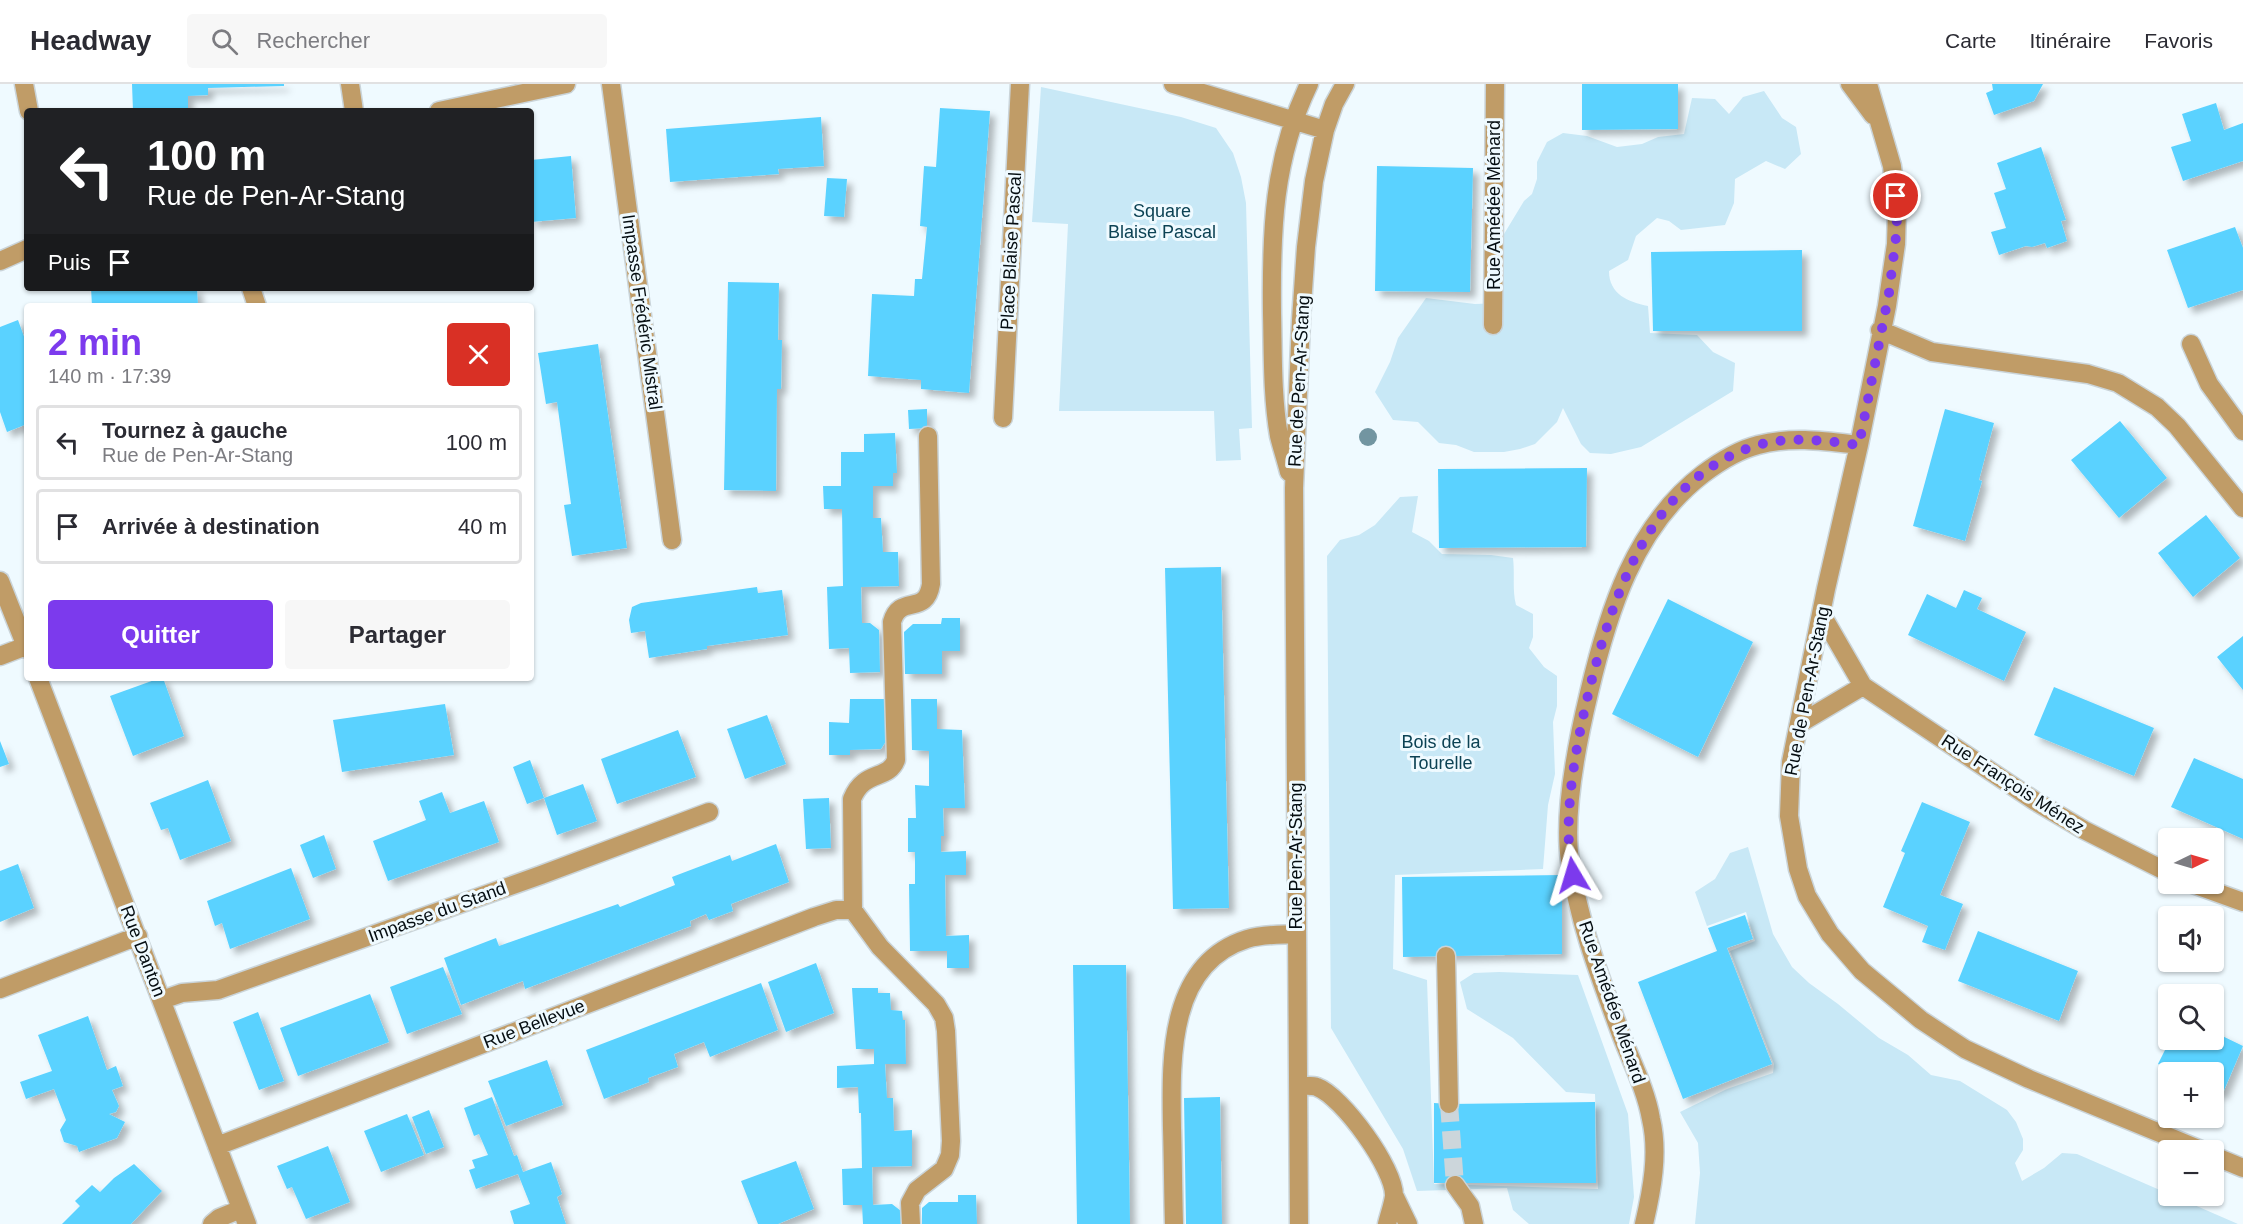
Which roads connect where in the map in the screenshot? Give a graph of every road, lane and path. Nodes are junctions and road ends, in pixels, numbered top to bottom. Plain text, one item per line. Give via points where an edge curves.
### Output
1 (24, 84) edge
2 (350, 84) edge
3 (566, 84) edge
4 (611, 84) edge
5 (1020, 84) edge
6 (1173, 84) edge
7 (1309, 84) edge
8 (1345, 84) edge
9 (1495, 84) edge
10 (1850, 84) edge
11 (1868, 84) edge
12 (28, 108) edge
13 (354, 108) edge
14 (453, 108) edge
15 (1293, 121) junction
16 (1877, 121) junction
17 (1325, 130) junction
18 (24, 250) edge
19 (0, 261) edge
20 (1493, 325) dead end
21 (1880, 330) junction
22 (2191, 344) dead end
23 (1003, 418) dead end
24 (2243, 431) edge
25 (928, 436) dead end
26 (1859, 445) junction
27 (1294, 488) junction
28 (2243, 508) edge
29 (672, 540) dead end
30 (0, 580) edge
31 (1822, 615) junction
32 (24, 640) edge
33 (24, 648) edge
34 (0, 656) edge
35 (39, 681) edge
36 (1863, 686) junction
37 (1799, 724) junction
38 (710, 812) dead end
39 (2158, 867) edge
40 (2221, 894) edge
41 (2243, 902) edge
42 (853, 910) junction
43 (1297, 934) junction
44 (138, 936) junction
45 (1446, 956) dead end
46 (0, 989) edge
47 (162, 1000) junction
48 (1298, 1086) junction
49 (1449, 1104) tunnel mouth
50 (2176, 1140) edge
51 (217, 1146) junction
52 (2224, 1160) edge
53 (2243, 1168) edge
54 (1455, 1185) tunnel mouth
55 (1394, 1195) junction
56 (244, 1217) edge
57 (212, 1224) edge
58 (910, 1224) edge
59 (1174, 1224) edge
60 (1299, 1224) edge
61 (1387, 1224) edge
62 (1408, 1224) edge
63 (1474, 1224) edge
64 (1644, 1224) edge

1 - 12 street
2 - 13 street
3 - 14 street
4 - 29 street, Impasse Frédéric Mistral
5 - 23 street, Place Blaise Pascal
6 - 15 street
7 - 15 street, Rue de Pen-Ar-Stang
8 - 17 street, Rue de Pen-Ar-Stang
9 - 20 street, Rue Amédée Ménard
10 - 16 street, Rue de Pen-Ar-Stang
11 - 16 street, Rue de Pen-Ar-Stang
15 - 17 street
15 - 27 street, Rue de Pen-Ar-Stang via 1275,202 1272,281 1274,387 1280,437
16 - 21 street, Rue de Pen-Ar-Stang via 1892,166 1897,209 1887,306
17 - 27 street, Rue de Pen-Ar-Stang via 1306,247
18 - 19 street
21 - 26 street, Rue de Pen-Ar-Stang
21 - 28 street via 1932,352 2088,374 2118,383 2177,426
22 - 24 street via 2210,384
25 - 42 street via 930,595 923,602 895,612 892,622 896,760 888,771 857,786 852,799
26 - 31 street, Rue de Pen-Ar-Stang
26 - 64 street, Rue Amédée Ménard via 1796,439 1756,445 1712,467 1661,515 1636,554 1601,646 1577,752 1569,860 1587,936 1652,1119 1655,1156
27 - 43 street, Rue Pen-Ar-Stang
30 - 32 street
31 - 36 street, Rue François Ménez
31 - 37 street, Rue de Pen-Ar-Stang
33 - 34 street
35 - 44 street, Rue Danton
36 - 37 street
36 - 39 street, Rue François Ménez via 2035,801
37 - 50 street, Rue de Pen-Ar-Stang via 1788,783 1798,869 1816,914 1849,957 1904,1007 1965,1048
38 - 47 street, Impasse du Stand via 218,990 182,993
40 - 41 street
42 - 51 street, Rue Bellevue via 836,910 814,917
42 - 58 street via 879,947 936,1004 944,1018 950,1155 944,1169 917,1190 910,1203
43 - 48 street, Rue Pen-Ar-Stang
43 - 59 street via 1263,935 1228,948 1199,974 1181,1008 1172,1073
44 - 46 street
44 - 47 street, Rue Danton
45 - 49 street
47 - 51 street, Rue Danton
48 - 55 street via 1316,1086 1350,1115 1371,1143
48 - 60 street, Rue Pen-Ar-Stang
51 - 56 street, Rue Danton
52 - 53 street
54 - 63 street via 1470,1206
55 - 61 street
55 - 62 street
56 - 57 street via 219,1218

